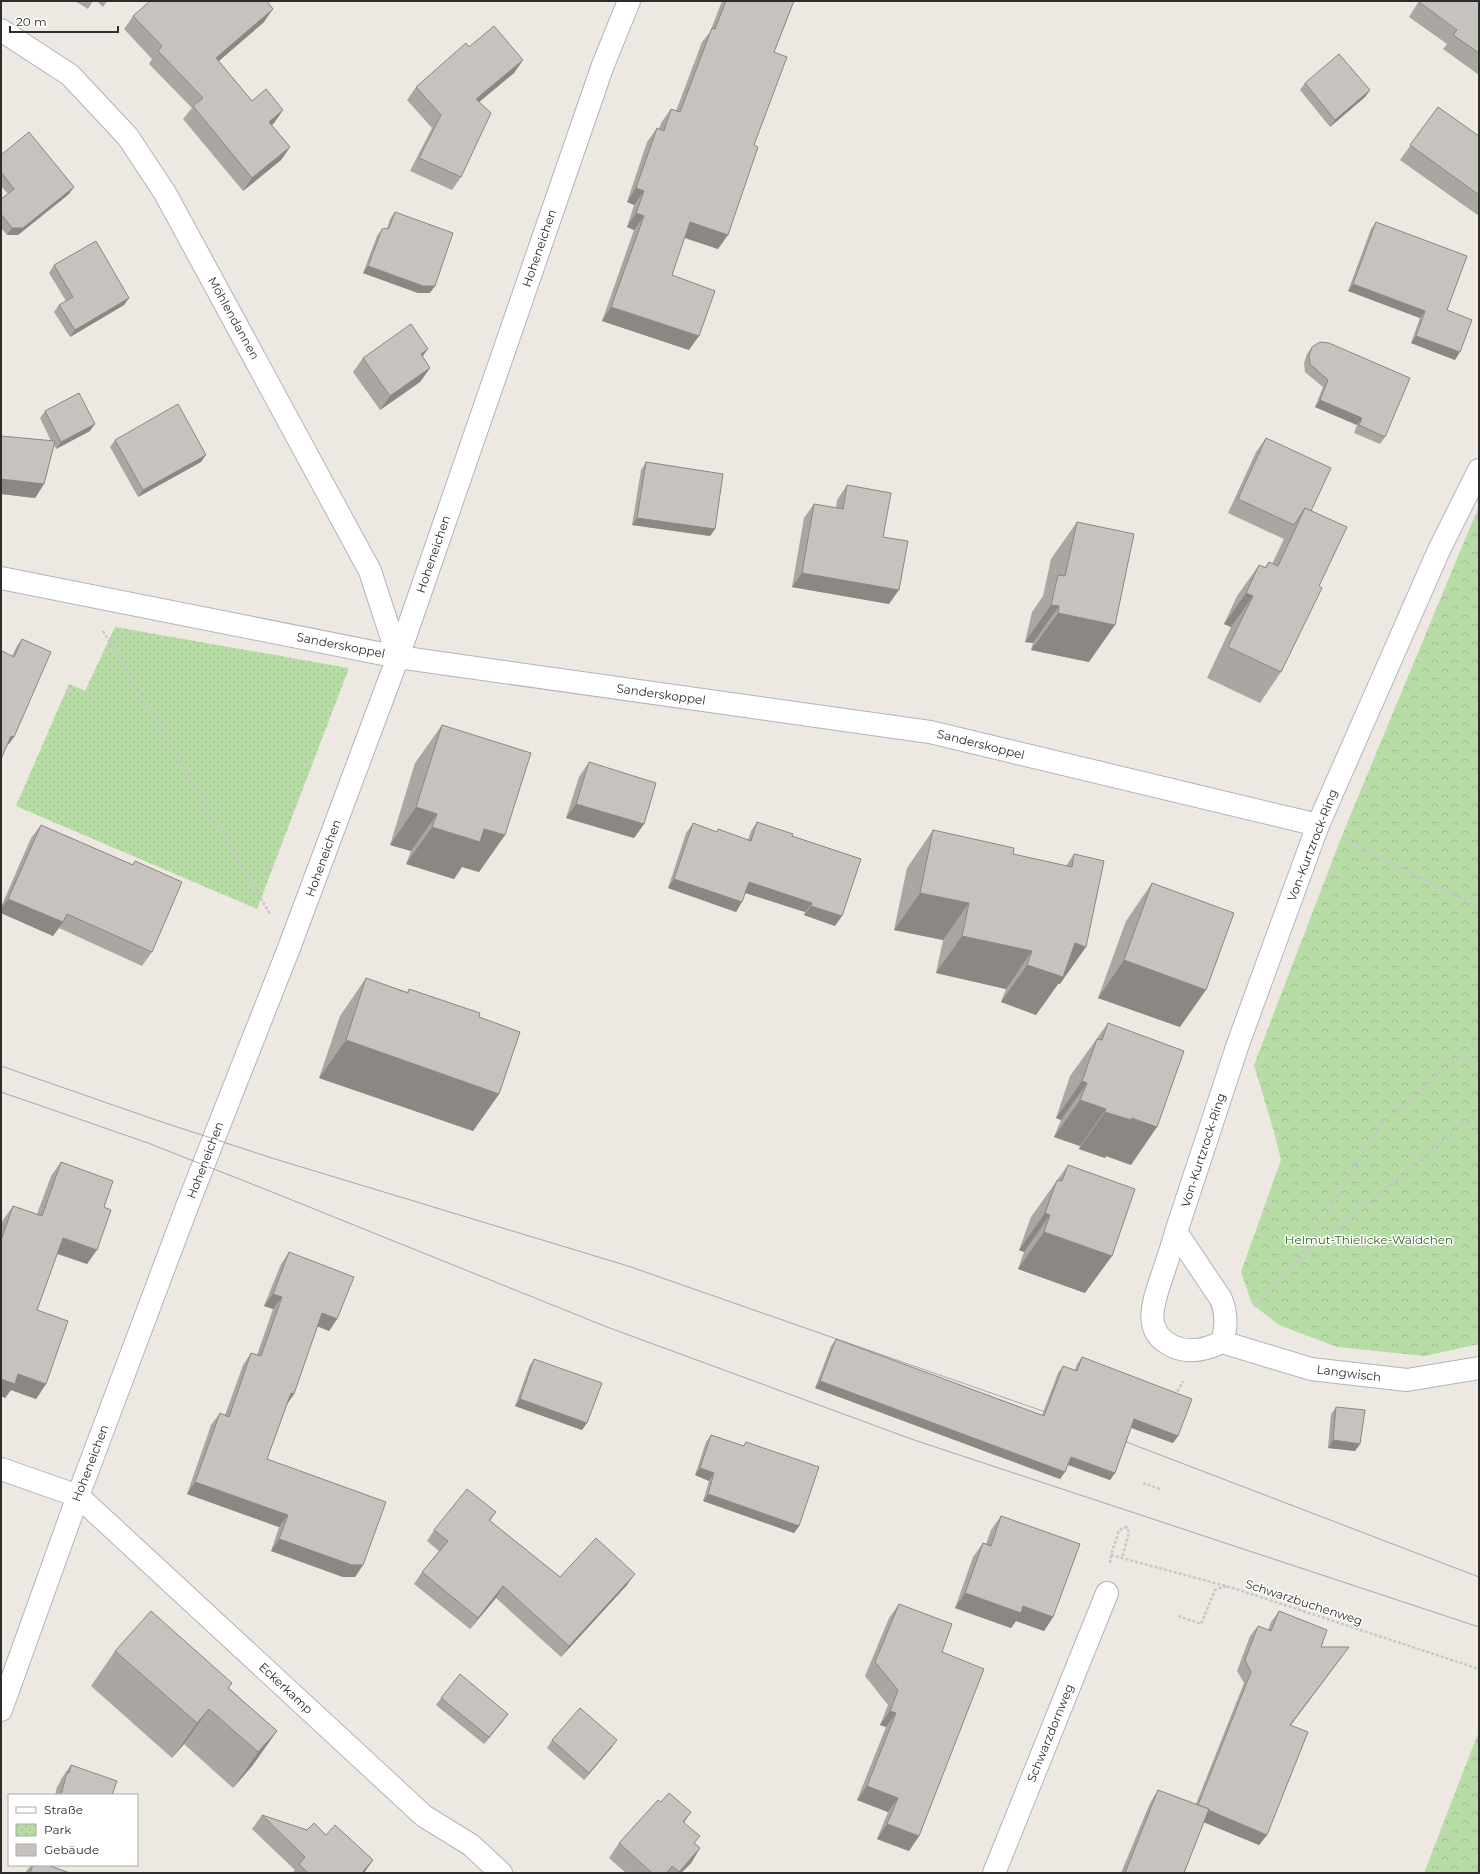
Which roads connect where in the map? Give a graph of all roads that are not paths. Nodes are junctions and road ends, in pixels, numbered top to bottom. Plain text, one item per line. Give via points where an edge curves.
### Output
1 (629, 1) edge
2 (1, 30) edge
3 (1479, 470) edge
4 (1, 578) edge
5 (398, 657) junction
6 (1318, 825) junction
7 (1176, 1232) junction
8 (1222, 1342) junction
9 (1479, 1368) edge
10 (1, 1468) edge
11 (78, 1496) junction
12 (1106, 1593) dead end
13 (1, 1710) edge
14 (501, 1873) edge
15 (994, 1873) edge

1 - 5 street, Hoheneichen via 603,65
2 - 5 street, Möhlendannen via 70,75 128,136 165,193 370,571
3 - 6 street, Von-Kurtzrock-Ring via 1439,550
4 - 5 street, Sanderskoppel
5 - 6 street, Sanderskoppel via 930,732
5 - 11 street, Hoheneichen
6 - 7 street, Von-Kurtzrock-Ring via 1238,1044
7 - 8 street via 1221,1299 1226,1320
7 - 8 street, Von-Kurtzrock-Ring via 1152,1306 1152,1320 1158,1335 1166,1343 1186,1351 1210,1348
8 - 9 street, Langwisch via 1311,1369 1406,1380
10 - 11 street
11 - 13 street, Hoheneichen
11 - 14 street, Eckerkamp via 424,1816 471,1845
12 - 15 street, Schwarzdornweg

